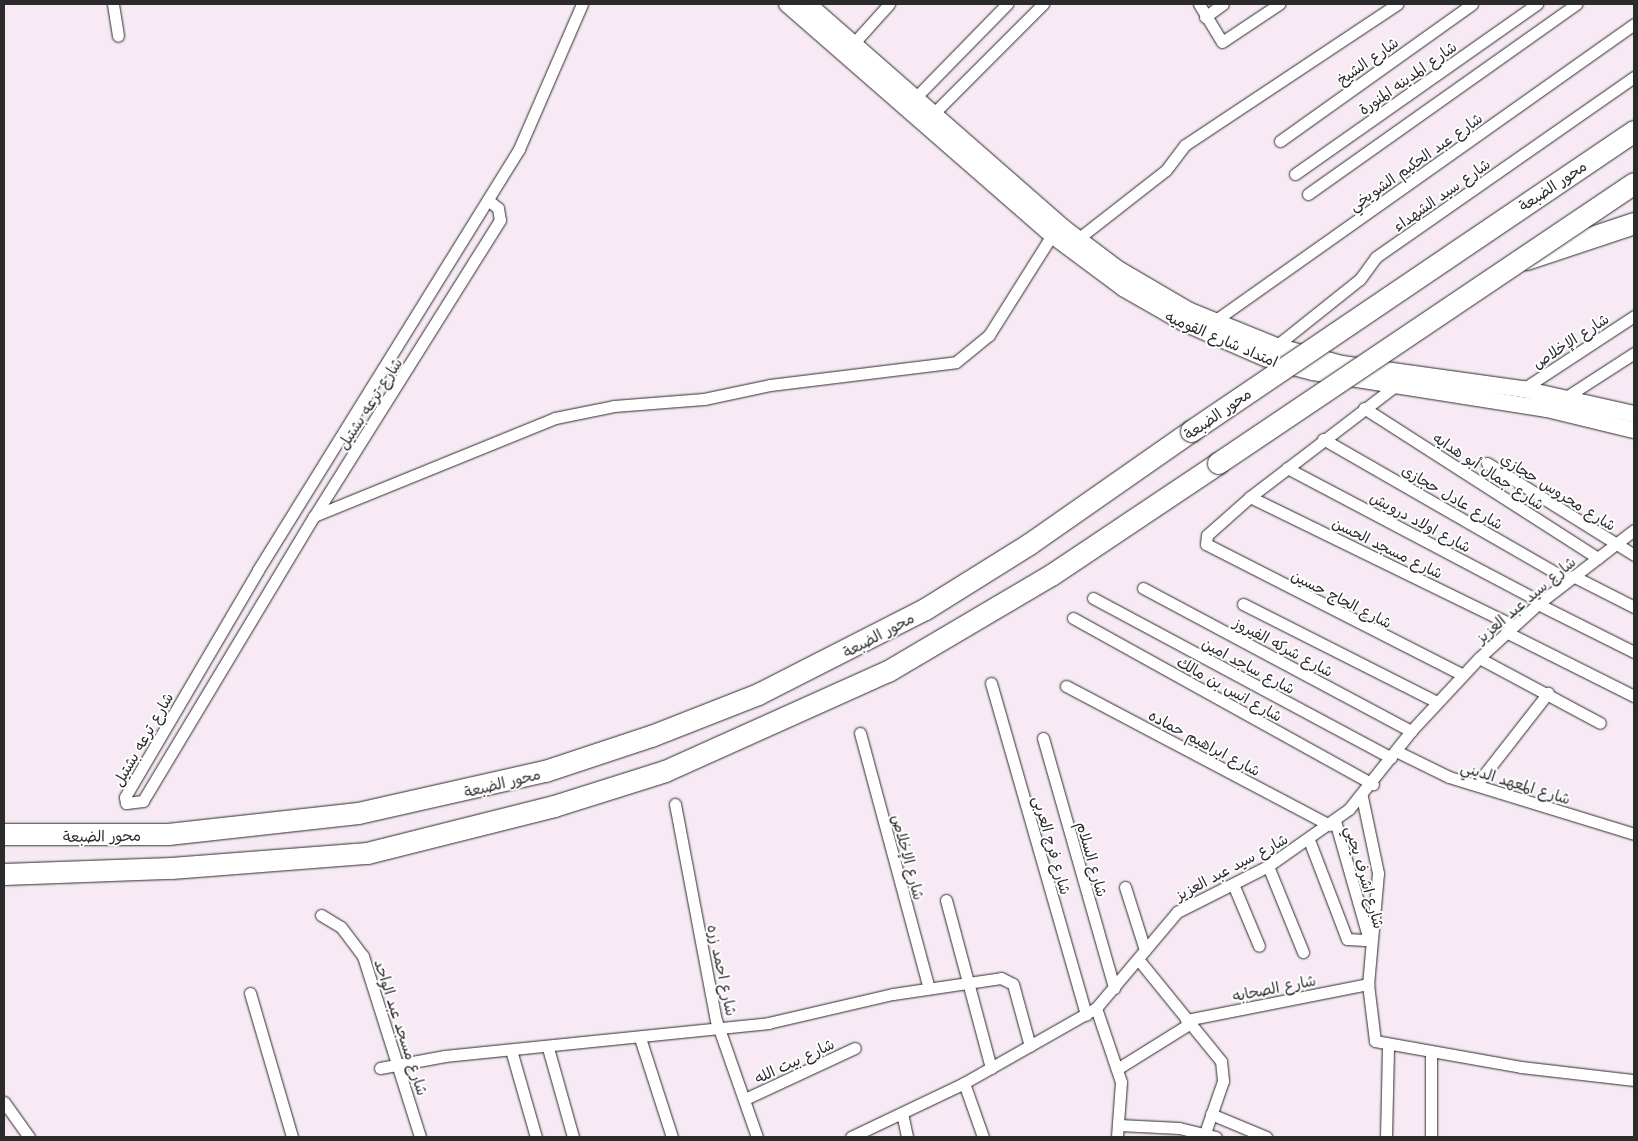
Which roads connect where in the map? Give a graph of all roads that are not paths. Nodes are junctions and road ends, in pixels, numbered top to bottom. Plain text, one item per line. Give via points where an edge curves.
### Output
1 (113, 4) edge
2 (582, 4) edge
3 (786, 4) edge
4 (808, 4) edge
5 (889, 4) edge
6 (1007, 4) edge
7 (1043, 4) edge
8 (1199, 4) edge
9 (1224, 4) edge
10 (1279, 4) edge
11 (1397, 4) edge
12 (1472, 4) edge
13 (1537, 4) edge
14 (1576, 4) edge
15 (1205, 16) junction
16 (1634, 24) edge
17 (118, 36) dead end
18 (853, 44) junction
19 (1634, 78) edge
20 (915, 98) junction
21 (933, 114) junction
22 (1634, 131) edge
23 (1280, 141) dead end
24 (1295, 174) dead end
25 (1634, 183) edge
26 (1308, 194) dead end
27 (488, 200) junction
28 (1634, 223) edge
29 (1052, 235) junction
30 (1079, 238) junction
31 (1519, 262) junction
32 (1634, 316) edge
33 (1213, 322) junction
34 (1276, 346) junction
35 (1634, 353) edge
36 (1409, 375) junction
37 (1394, 386) junction
38 (1523, 389) junction
39 (1563, 399) junction
40 (1364, 408) junction
41 (1634, 414) edge
42 (1634, 430) edge
43 (1323, 439) junction
44 (1487, 463) dead end
45 (1287, 468) junction
46 (1250, 497) junction
47 (314, 516) junction
48 (1634, 530) edge
49 (1615, 545) junction
50 (1634, 555) edge
51 (1598, 558) junction
52 (1571, 578) junction
53 (1143, 588) dead end
54 (1093, 598) dead end
55 (1540, 603) junction
56 (1242, 604) dead end
57 (1634, 607) edge
58 (1072, 618) dead end
59 (1510, 628) junction
60 (1634, 652) edge
61 (1479, 658) junction
62 (1463, 675) junction
63 (992, 683) dead end
64 (1066, 686) dead end
65 (1548, 693) junction
66 (1634, 696) edge
67 (1437, 702) junction
68 (1600, 723) dead end
69 (1411, 731) junction
70 (860, 732) dead end
71 (1043, 738) dead end
72 (1394, 754) junction
73 (1373, 784) junction
74 (1476, 785) junction
75 (1362, 797) junction
76 (675, 804) dead end
77 (1333, 823) junction
78 (1633, 832) edge
79 (4, 834) edge
80 (1309, 840) junction
81 (1268, 866) junction
82 (4, 874) edge
83 (1233, 884) junction
84 (1125, 886) dead end
85 (946, 900) dead end
86 (321, 915) dead end
87 (1369, 940) junction
88 (1259, 946) dead end
89 (1303, 952) dead end
90 (1141, 954) junction
91 (965, 982) junction
92 (1368, 984) junction
93 (929, 988) junction
94 (1114, 988) junction
95 (250, 992) dead end
96 (1096, 1008) junction
97 (1086, 1015) junction
98 (1188, 1022) junction
99 (720, 1028) junction
100 (640, 1038) junction
101 (1030, 1046) junction
102 (1388, 1046) junction
103 (548, 1048) junction
104 (855, 1048) dead end
105 (511, 1050) junction
106 (1431, 1053) junction
107 (399, 1064) junction
108 (380, 1068) dead end
109 (991, 1068) junction
110 (1117, 1069) junction
111 (1634, 1080) edge
112 (964, 1083) junction
113 (745, 1099) junction
114 (4, 1102) edge
115 (902, 1113) junction
116 (1212, 1114) junction
117 (1119, 1124) junction
118 (1210, 1135) edge
119 (29, 1137) edge
120 (292, 1137) edge
121 (420, 1137) edge
122 (536, 1137) edge
123 (573, 1137) edge
124 (672, 1137) edge
125 (757, 1137) edge
126 (851, 1137) edge
127 (907, 1137) edge
128 (984, 1137) edge
129 (1117, 1137) edge
130 (1266, 1137) edge
131 (1386, 1137) edge
132 (1431, 1137) edge

1 - 17 street
2 - 27 street, شارع ترعه بشتيل via 534,117
3 - 29 street, امتداد شارع القوميه
4 - 18 street, امتداد شارع القوميه
5 - 18 street
6 - 20 street
7 - 21 street
8 - 15 street
9 - 15 street
10 - 15 street via 1224,41 1218,40
11 - 30 street via 1186,145 1166,170
12 - 23 street, شارع الشيخ
13 - 24 street, شارع المدينه المنورة
14 - 26 street
16 - 33 street, شارع عبد الحكيم الشويخي
18 - 20 street, امتداد شارع القوميه
19 - 34 street, شارع سيد الشهداء via 1376,257 1360,279
20 - 21 street, امتداد شارع القوميه
21 - 30 street, امتداد شارع القوميه
22 - 79 highway, محور الضبعة, bridge via 1030,544 925,609 758,694 651,736 545,771 358,813 168,834
25 - 31 highway, bridge
27 - 47 street, شارع ترعه بشتيل via 500,212 500,220
27 - 47 street, شارع ترعه بشتيل via 258,570 125,797 126,802 143,801
28 - 31 highway
29 - 37 street, امتداد شارع القوميه via 1143,301 1237,347 1313,372
29 - 47 street via 989,335 956,362 770,385 704,399 614,406 555,418
30 - 33 street, امتداد شارع القوميه via 1142,284
31 - 82 highway, bridge via 1051,575 888,671 665,771 554,806 366,853 171,868
32 - 38 street, شارع الإخلاص
33 - 34 street, امتداد شارع القوميه
34 - 36 street, امتداد شارع القوميه via 1342,364
35 - 39 street
36 - 37 street
36 - 38 street, امتداد شارع القوميه
37 - 40 street
37 - 42 street, امتداد شارع القوميه via 1547,408
38 - 39 street, امتداد شارع القوميه
39 - 41 street, امتداد شارع القوميه
40 - 43 street
40 - 51 street, شارع جمال أبو هدايه
43 - 45 street
43 - 52 street, شارع عادل حجازى
44 - 49 street, شارع محروس حجازي
45 - 46 street
45 - 55 street, شارع اولاد درويش
46 - 59 street, شارع مسجد الحسن
46 - 62 street, شارع الحاج حسين via 1207,535 1209,547
48 - 49 street, شارع سيد عبد العزيز
49 - 50 street, شارع محروس حجازي
49 - 51 street, شارع سيد عبد العزيز
51 - 52 street, شارع سيد عبد العزيز
52 - 55 street, شارع سيد عبد العزيز
52 - 57 street, شارع عادل حجازى
53 - 69 street, شارع شركه الفيروز
54 - 72 street, شارع ساجد امين
55 - 59 street, شارع سيد عبد العزيز
55 - 60 street, شارع اولاد درويش
56 - 67 street
58 - 73 street, شارع انس بن مالك
59 - 61 street, شارع سيد عبد العزيز
59 - 66 street, شارع مسجد الحسن
61 - 62 street, شارع سيد عبد العزيز
61 - 65 street
62 - 67 street, شارع سيد عبد العزيز
63 - 97 street, شارع فرج العربى
64 - 77 street, شارع ابراهيم حماده
65 - 68 street
65 - 74 street
67 - 69 street, شارع سيد عبد العزيز
69 - 72 street, شارع سيد عبد العزيز
70 - 93 street, شارع الإخلاص
71 - 94 street, شارع السلام
72 - 73 street, شارع سيد عبد العزيز
72 - 74 street, شارع المعهد الديني
73 - 75 street, شارع سيد عبد العزيز
74 - 78 street, شارع المعهد الديني
75 - 77 street, شارع سيد عبد العزيز
75 - 87 street via 1378,874
76 - 99 street, شارع احمد زره
77 - 80 street, شارع سيد عبد العزيز
77 - 87 street, شارع اشرف يحيي
80 - 81 street, شارع سيد عبد العزيز
80 - 87 street via 1347,939
81 - 83 street, شارع سيد عبد العزيز
81 - 89 street
83 - 88 street
83 - 90 street, شارع سيد عبد العزيز via 1176,912
84 - 90 street
85 - 91 street
86 - 107 street, شارع مسجد عبد الواحد via 341,928 363,956
87 - 92 street
90 - 94 street, شارع سيد عبد العزيز
90 - 98 street
91 - 93 street
91 - 101 street via 1010,980
91 - 109 street
92 - 98 street, شارع الصحابه
92 - 102 street via 1371,1036
93 - 99 street via 788,1020
94 - 96 street, شارع سيد عبد العزيز
95 - 120 street
96 - 97 street, شارع سيد عبد العزيز
96 - 110 street
97 - 101 street, شارع سيد عبد العزيز
98 - 110 street
98 - 116 street via 1221,1061 1224,1072
99 - 100 street
99 - 113 street, شارع احمد زره
100 - 103 street
100 - 124 street
101 - 109 street, شارع سيد عبد العزيز
102 - 106 street
102 - 131 street
103 - 105 street
103 - 123 street
104 - 113 street, شارع بيت الله
105 - 107 street
105 - 122 street
106 - 111 street
106 - 132 street
107 - 108 street
107 - 121 street, شارع مسجد عبد الواحد
109 - 112 street, شارع سيد عبد العزيز
110 - 117 street via 1122,1096
112 - 115 street, شارع سيد عبد العزيز
112 - 128 street
113 - 125 street, شارع احمد زره
114 - 119 street
115 - 126 street, شارع سيد عبد العزيز
115 - 127 street
116 - 118 street
116 - 130 street
117 - 118 street
117 - 129 street

